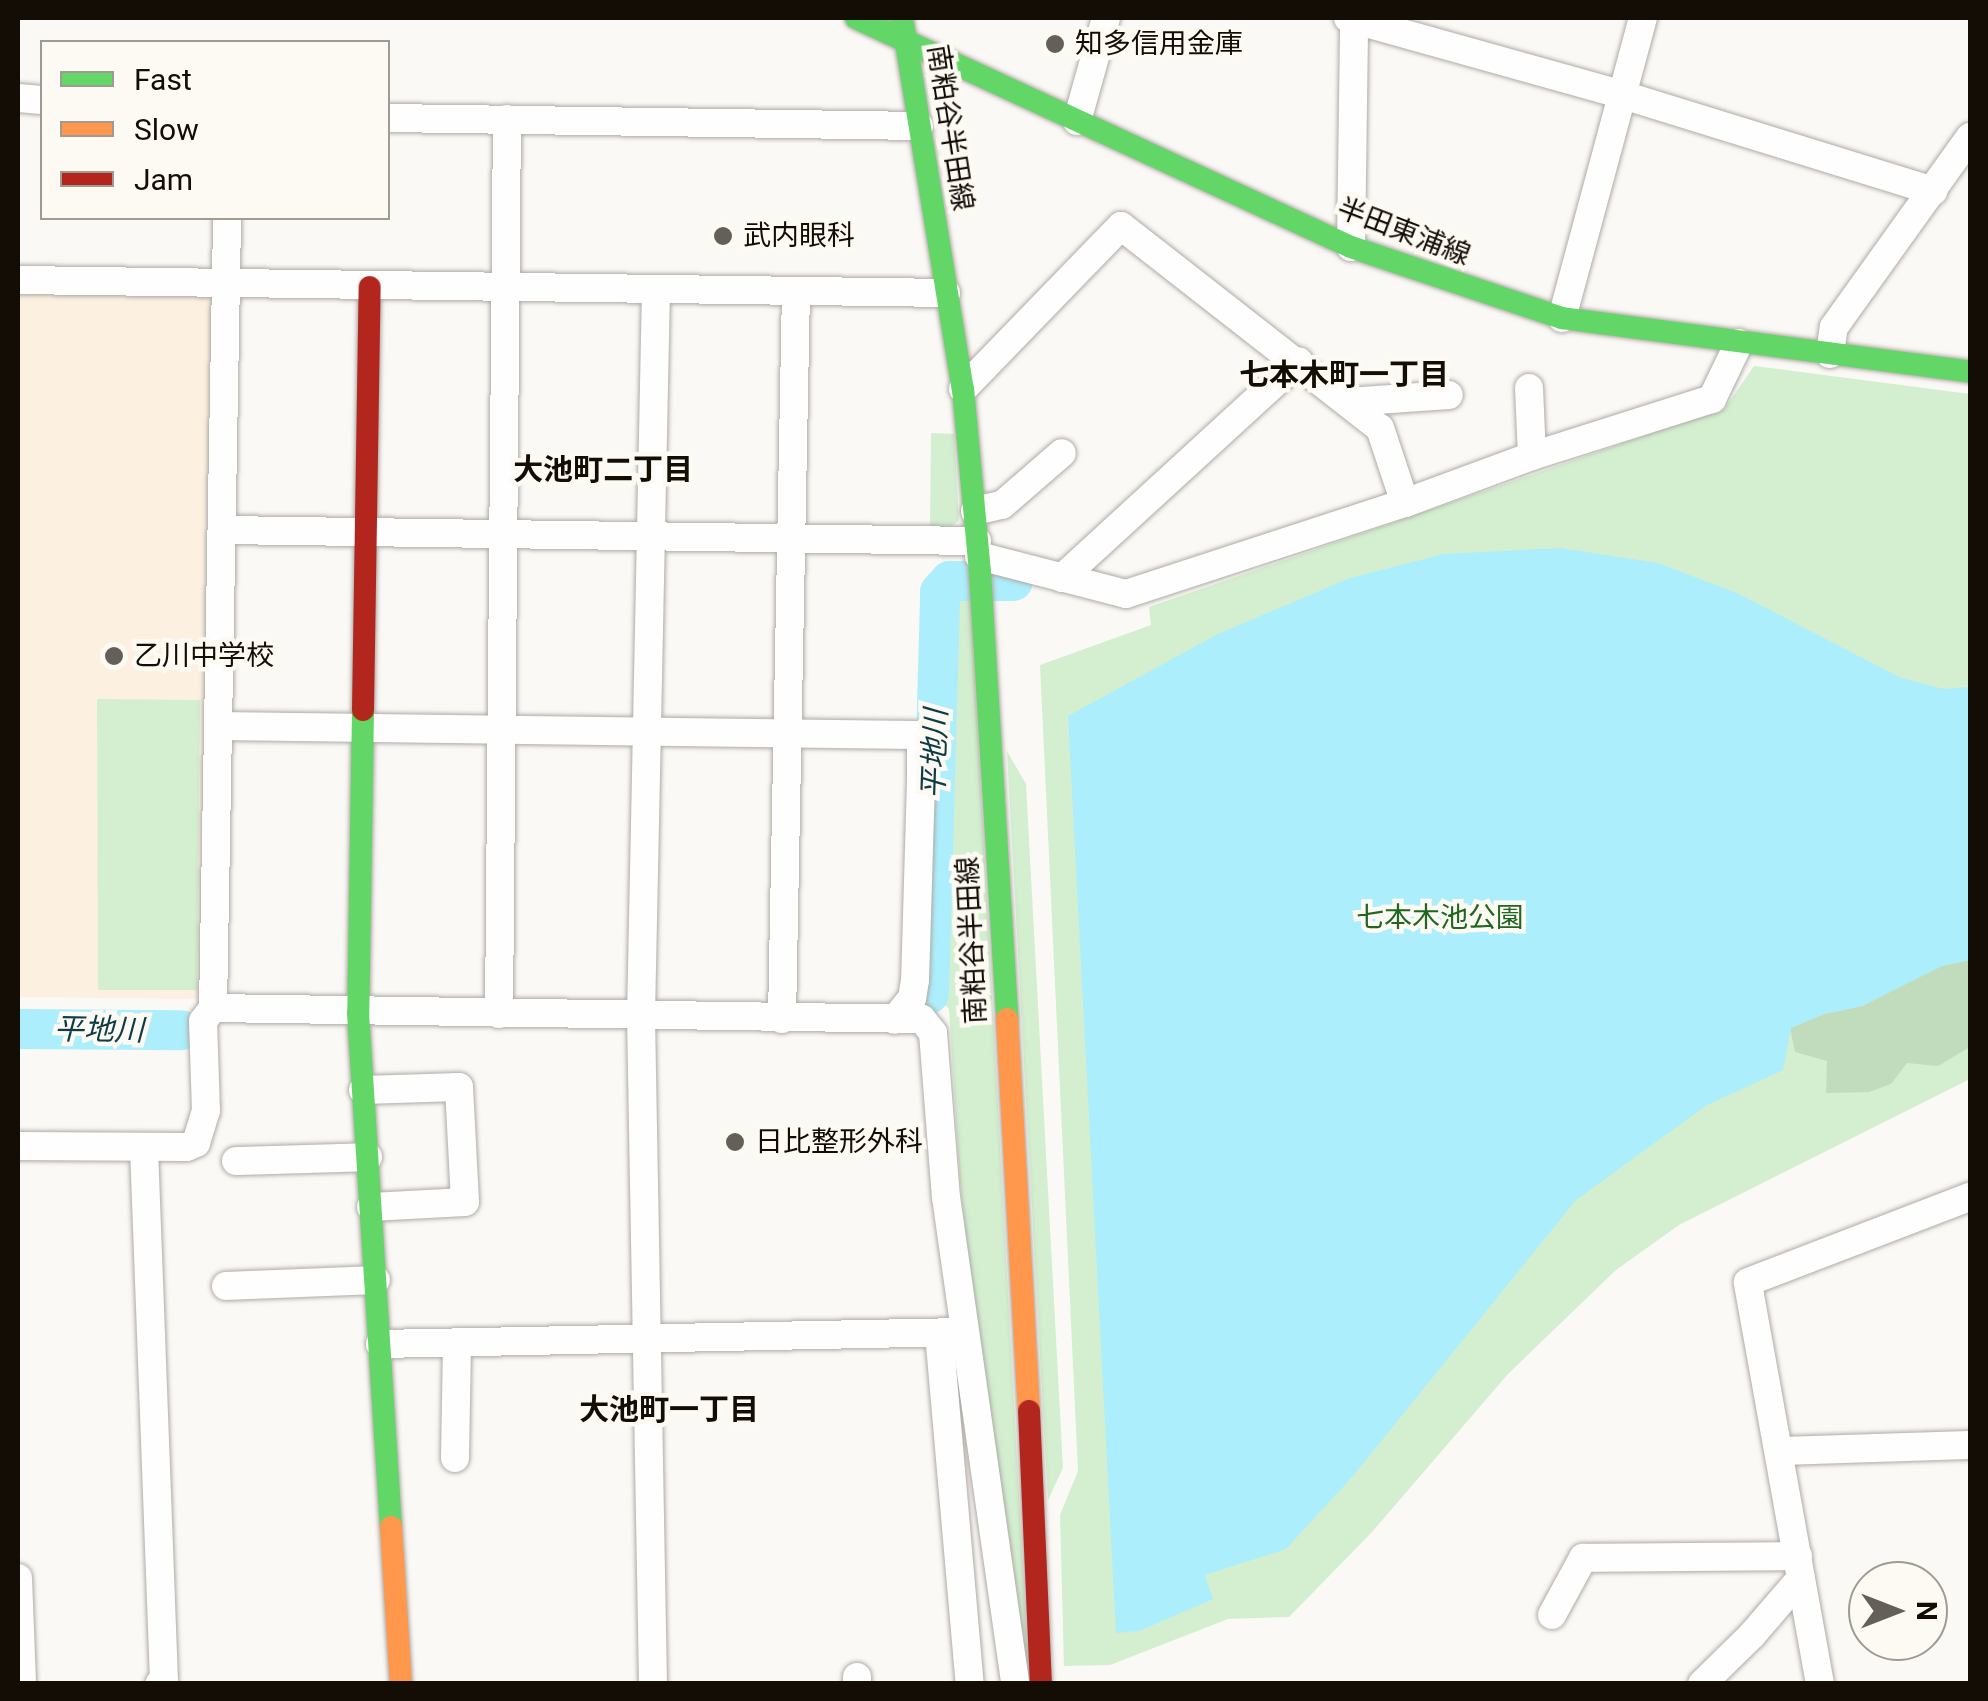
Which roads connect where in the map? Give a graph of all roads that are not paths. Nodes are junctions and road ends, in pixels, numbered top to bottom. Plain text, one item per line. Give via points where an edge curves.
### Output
1 (856, 18) edge
2 (902, 18) edge
3 (1106, 18) edge
4 (1352, 18) edge
5 (1643, 18) edge
6 (907, 42) junction
7 (1622, 95) junction
8 (390, 118) edge
9 (507, 119) junction
10 (1077, 121) junction
11 (919, 126) junction
12 (1970, 138) edge
13 (1934, 192) junction
14 (227, 220) edge
15 (1350, 246) junction
16 (18, 280) edge
17 (226, 284) junction
18 (370, 287) junction
19 (507, 288) junction
20 (656, 289) junction
21 (796, 293) junction
22 (946, 293) junction
23 (1562, 318) junction
24 (1739, 343) junction
25 (1830, 354) junction
26 (1299, 362) junction
27 (1970, 372) edge
28 (1529, 388) dead end
29 (963, 389) junction
30 (1450, 396) dead end
31 (1348, 402) junction
32 (1062, 454) dead end
33 (1532, 456) junction
34 (1405, 504) junction
35 (975, 511) junction
36 (223, 530) junction
37 (367, 532) junction
38 (503, 533) junction
39 (650, 536) junction
40 (793, 538) junction
41 (979, 565) junction
42 (1062, 578) junction
43 (218, 726) junction
44 (363, 726) junction
45 (504, 731) junction
46 (648, 734) junction
47 (789, 736) junction
48 (212, 1008) junction
49 (358, 1013) junction
50 (499, 1014) junction
51 (641, 1017) junction
52 (782, 1019) junction
53 (916, 1024) junction
54 (363, 1090) junction
55 (18, 1146) edge
56 (144, 1148) junction
57 (368, 1158) junction
58 (236, 1161) dead end
59 (1970, 1197) edge
60 (371, 1207) junction
61 (376, 1280) junction
62 (226, 1286) dead end
63 (951, 1333) junction
64 (647, 1337) junction
65 (457, 1343) junction
66 (380, 1344) junction
67 (1970, 1445) edge
68 (1780, 1451) junction
69 (454, 1458) dead end
70 (1799, 1567) junction
71 (18, 1578) edge
72 (1552, 1615) dead end
73 (1819, 1683) edge
74 (22, 1684) edge
75 (159, 1684) edge
76 (401, 1684) edge
77 (653, 1684) edge
78 (970, 1684) edge
79 (1015, 1684) edge
80 (1041, 1684) edge
81 (1702, 1684) edge

1 - 6 main road, 半田東浦線
2 - 6 main road, 南粕谷半田線
3 - 10 street
4 - 7 street
4 - 15 street
5 - 7 street
6 - 10 main road, 半田東浦線
6 - 11 main road, 南粕谷半田線
7 - 13 street
7 - 23 street
8 - 9 street
9 - 11 street
9 - 19 street
10 - 15 main road, 半田東浦線
11 - 22 main road, 南粕谷半田線
12 - 13 street
13 - 25 street via 1834,326
14 - 17 street
15 - 23 main road, 半田東浦線
16 - 17 street
17 - 18 street
17 - 36 street
18 - 19 street
18 - 37 main road
19 - 20 street
19 - 38 street
20 - 21 street
20 - 39 street
21 - 22 street
21 - 40 street
22 - 29 main road, 南粕谷半田線
23 - 24 main road, 半田東浦線
24 - 25 main road, 半田東浦線
24 - 33 street via 1712,399
25 - 27 main road, 半田東浦線
26 - 29 street via 1121,226
26 - 31 street
26 - 42 street
28 - 33 street
29 - 35 main road, 南粕谷半田線
30 - 31 street
31 - 34 street via 1380,428
32 - 35 street via 1002,505
33 - 34 street
34 - 42 street via 1126,594
35 - 41 main road, 南粕谷半田線
36 - 37 street
36 - 43 street
37 - 38 street
37 - 44 main road
38 - 39 street
38 - 45 street
39 - 40 street
39 - 46 street
40 - 41 street
40 - 47 street
41 - 42 street
41 - 80 main road, 南粕谷半田線
43 - 44 street
43 - 48 street
44 - 45 street
44 - 49 main road
45 - 46 street
45 - 50 street
46 - 47 street
46 - 51 street
47 - 52 street
47 - 53 street via 916,735 921,743
48 - 49 street
48 - 56 street via 203,1021 206,1111 196,1143
49 - 50 street
49 - 54 main road
50 - 51 street
51 - 52 street
51 - 64 street
52 - 53 street
53 - 63 street via 946,1197
54 - 57 main road
54 - 60 street via 459,1087 465,1202
55 - 56 street
56 - 75 street via 164,1680
57 - 58 street
57 - 60 main road
59 - 68 street via 1748,1282
60 - 61 main road
61 - 62 street
61 - 66 main road
63 - 64 street
63 - 78 street
63 - 79 street
64 - 65 street
64 - 77 street
65 - 66 street
65 - 69 street
66 - 76 main road
67 - 68 street
68 - 70 street
70 - 72 street via 1583,1558
70 - 73 street
70 - 81 street via 1752,1635
71 - 74 street

